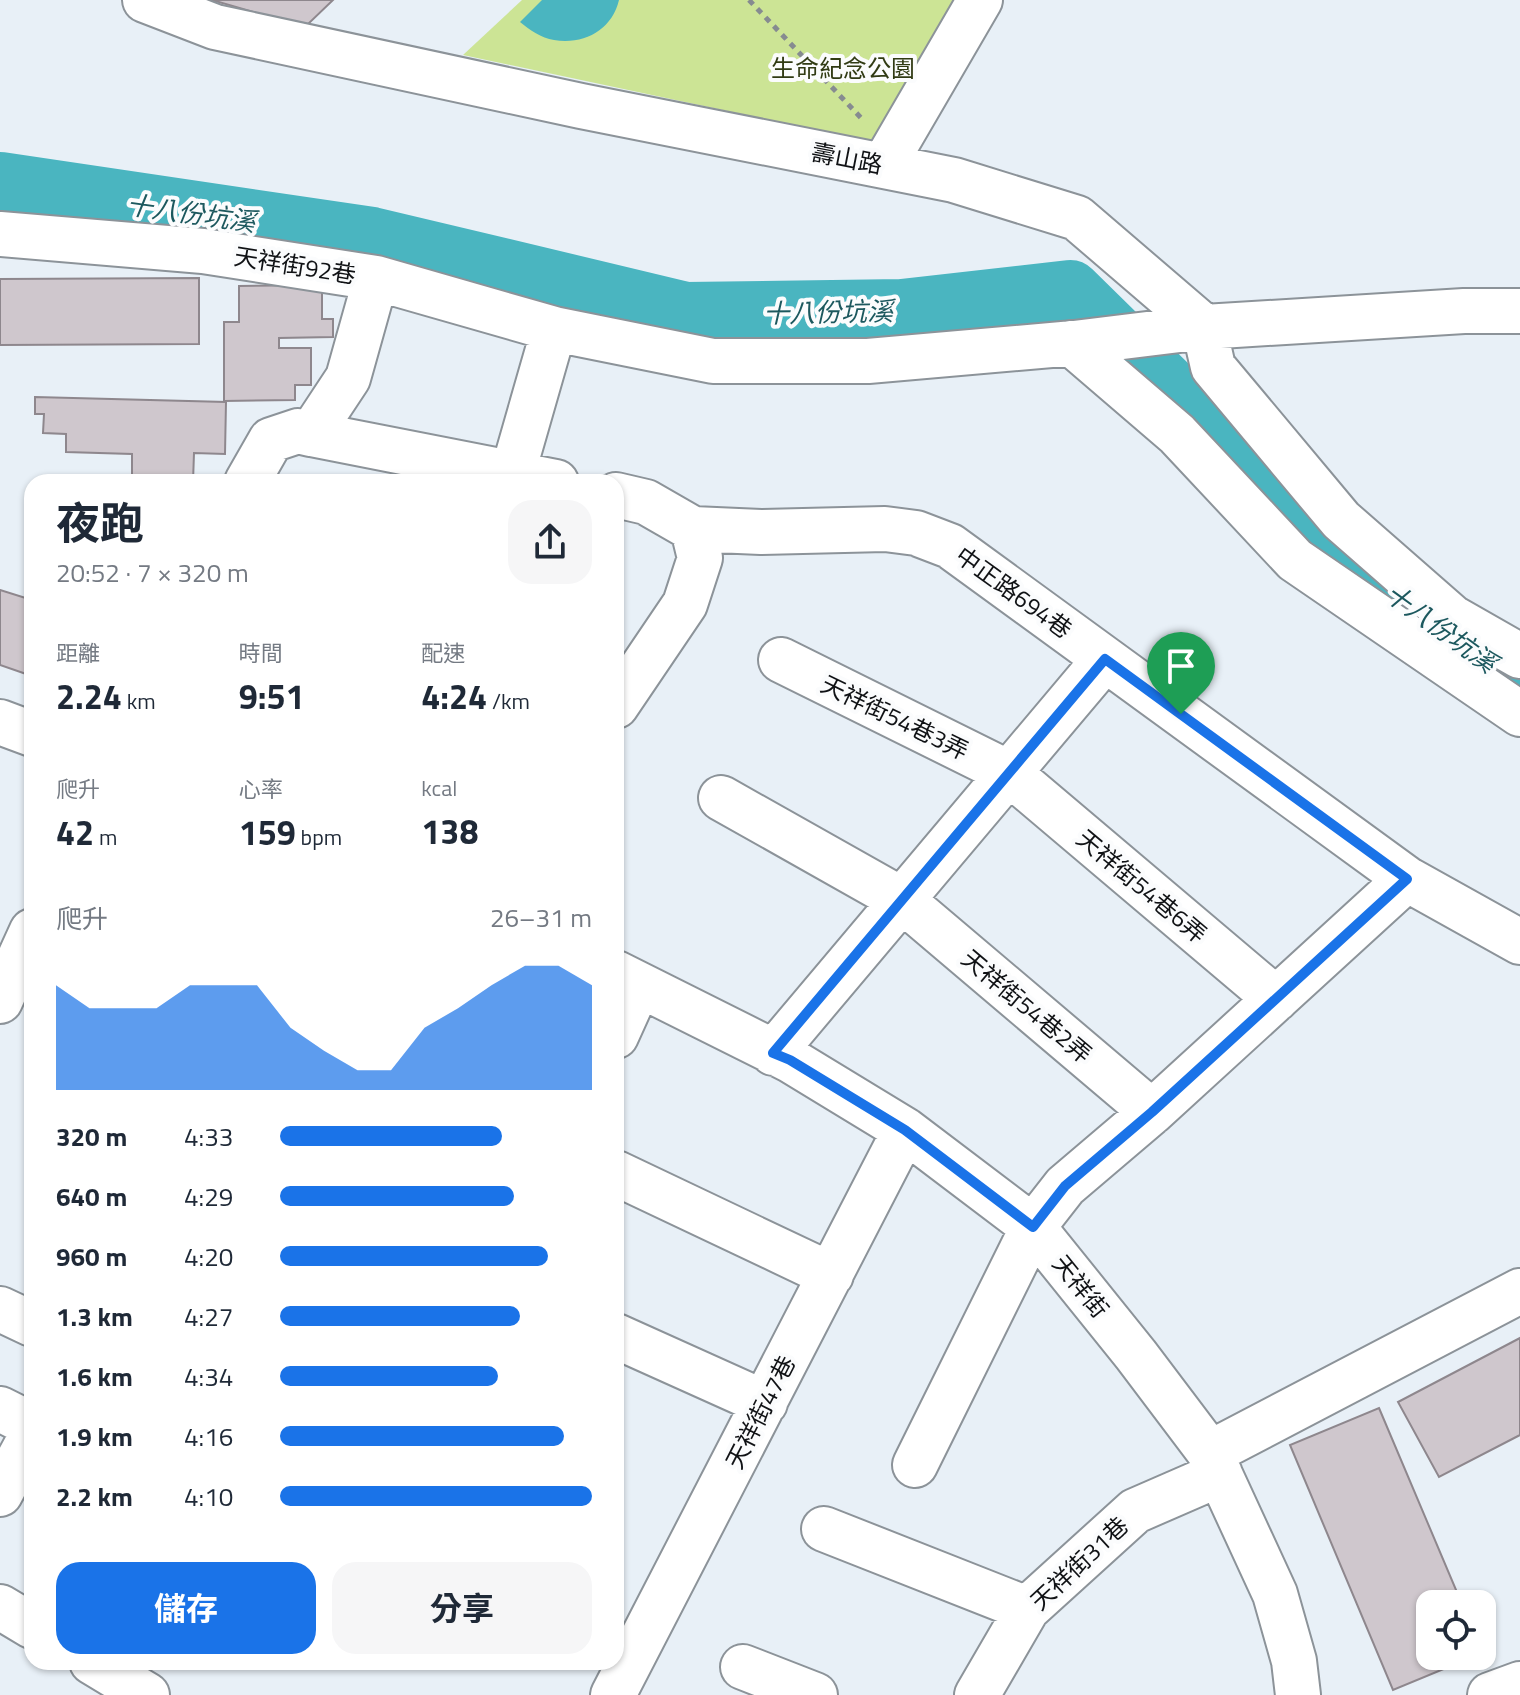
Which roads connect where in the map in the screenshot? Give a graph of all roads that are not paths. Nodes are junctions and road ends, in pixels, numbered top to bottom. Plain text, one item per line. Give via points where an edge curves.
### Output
1 (145, 0) edge
2 (980, 0) edge
3 (884, 165) junction
4 (0, 234) edge
5 (376, 278) junction
6 (1520, 311) edge
7 (1194, 328) junction
8 (554, 329) junction
9 (1073, 343) junction
10 (311, 434) junction
11 (252, 474) edge
12 (496, 474) edge
13 (511, 474) edge
14 (624, 497) edge
15 (693, 529) junction
16 (1260, 569) dead end
17 (1520, 656) edge
18 (1105, 659) junction
19 (781, 660) dead end
20 (624, 694) edge
21 (1520, 714) edge
22 (0, 722) edge
23 (24, 731) edge
24 (1520, 747) edge
25 (1009, 773) junction
26 (721, 798) dead end
27 (1407, 879) junction
28 (902, 900) junction
29 (1520, 942) edge
30 (24, 948) edge
31 (628, 979) edge
32 (1276, 999) junction
33 (0, 1001) edge
34 (773, 1053) junction
35 (1152, 1112) junction
36 (905, 1130) junction
37 (624, 1177) edge
38 (1033, 1227) junction
39 (831, 1275) junction
40 (1520, 1291) edge
41 (0, 1309) edge
42 (24, 1320) edge
43 (624, 1340) edge
44 (765, 1403) junction
45 (0, 1409) edge
46 (24, 1421) edge
47 (24, 1450) edge
48 (1215, 1463) junction
49 (915, 1465) dead end
50 (0, 1494) edge
51 (824, 1529) dead end
52 (0, 1607) edge
53 (1027, 1609) junction
54 (24, 1621) edge
55 (632, 1622) edge
56 (624, 1653) edge
57 (743, 1667) dead end
58 (105, 1670) edge
59 (620, 1670) edge
60 (1520, 1684) edge
61 (147, 1695) edge
62 (613, 1695) edge
63 (815, 1695) edge
64 (977, 1695) edge
65 (1298, 1695) edge
66 (1490, 1695) edge

1 - 3 street, 壽山路 via 215,27
2 - 3 street
3 - 7 street, 壽山路 via 954,180 1077,218
4 - 5 street, 天祥街92巷 via 203,251
5 - 8 street
5 - 10 street, 天祥街92巷 via 348,378
6 - 7 street
7 - 9 street
7 - 17 street via 1213,367 1341,520 1453,618
8 - 9 street via 713,361 868,361
8 - 13 street
9 - 21 street via 1177,434 1295,560
10 - 11 street via 298,431 271,440
10 - 12 street
14 - 15 street, 中正路694巷 via 646,502
15 - 18 street, 中正路694巷 via 916,533 950,546
15 - 20 street via 700,558 685,604
16 - 24 street
18 - 25 street
18 - 27 street, 中正路694巷
19 - 25 street, 天祥街54巷3弄
22 - 23 street
25 - 28 street
25 - 32 street, 天祥街54巷6弄
26 - 28 street, 天祥街54巷2弄
27 - 29 street, 中正路694巷
27 - 32 street
28 - 34 street
28 - 35 street, 天祥街54巷2弄
30 - 33 street
31 - 34 street, 天祥街
32 - 35 street
34 - 36 street, 天祥街
35 - 38 street via 1065,1186
36 - 38 street, 天祥街
36 - 39 street, 天祥街47巷
37 - 39 street
38 - 48 street, 天祥街
38 - 49 street
39 - 44 street, 天祥街47巷
40 - 48 street, 天祥街31巷
41 - 42 street
43 - 44 street
44 - 55 street, 天祥街47巷
45 - 46 street
47 - 50 street
48 - 53 street, 天祥街31巷 via 1135,1511
48 - 65 street, 天祥街 via 1275,1594
51 - 53 street
52 - 54 street
53 - 64 street, 天祥街31巷
55 - 56 street, 天祥街47巷
57 - 63 street
58 - 61 street
59 - 62 street, 天祥街47巷
60 - 66 street

